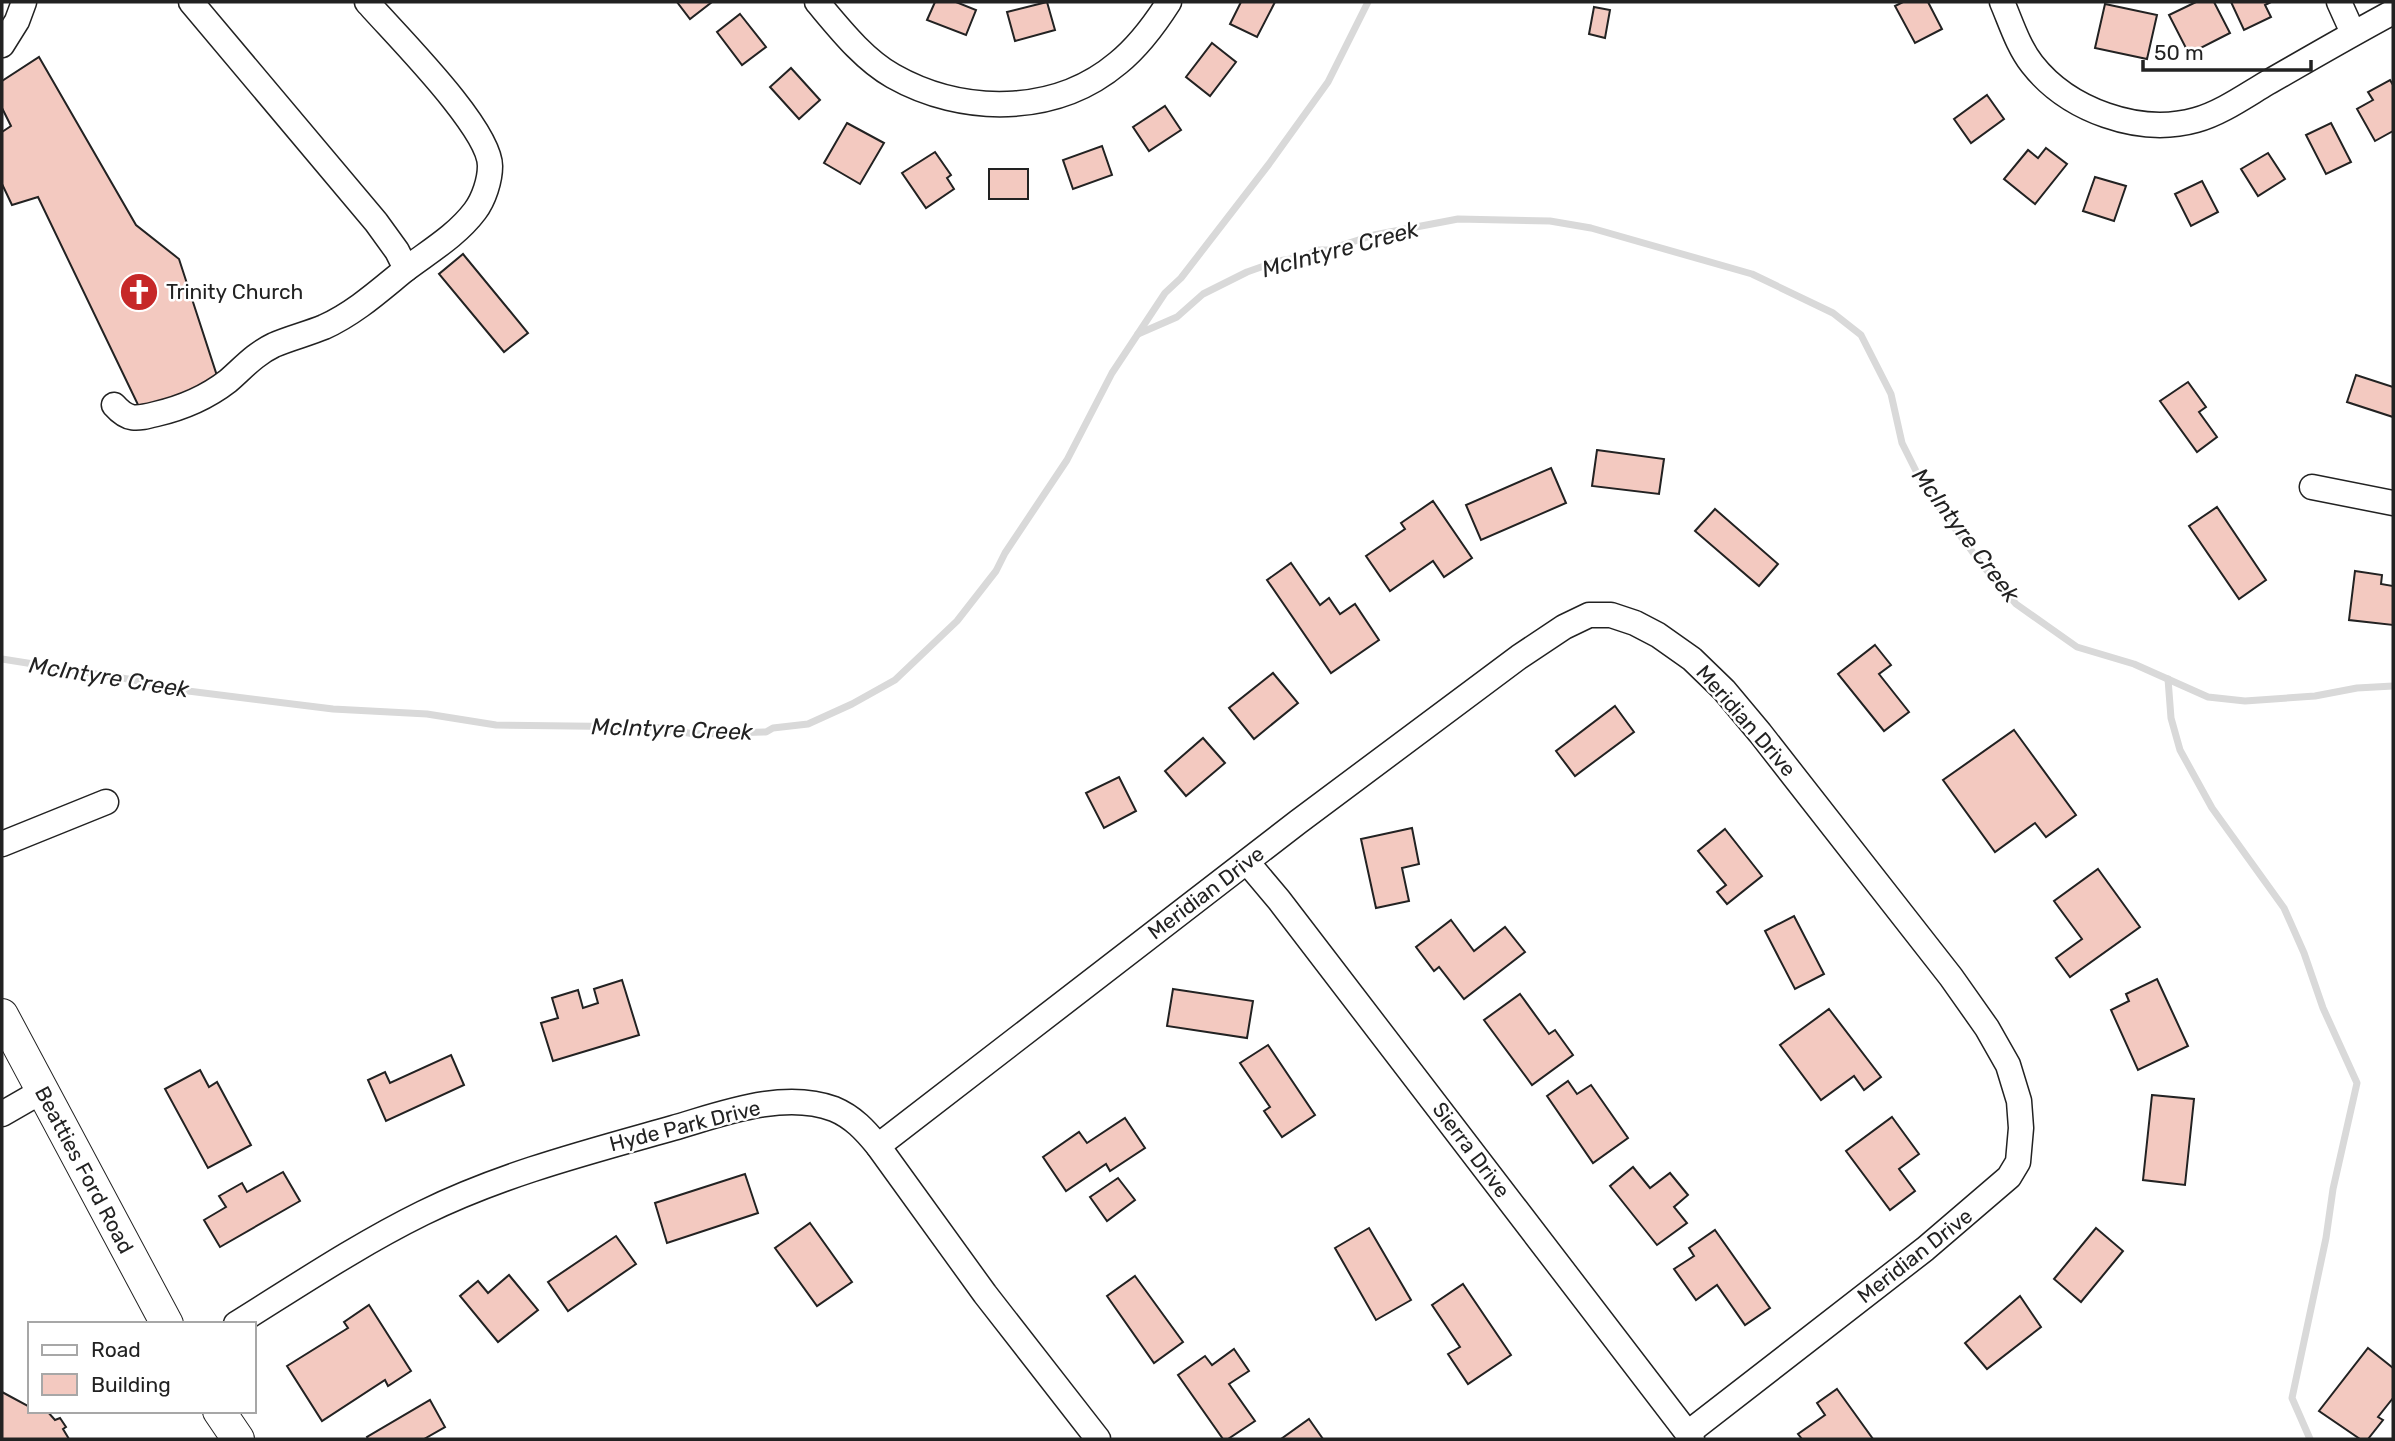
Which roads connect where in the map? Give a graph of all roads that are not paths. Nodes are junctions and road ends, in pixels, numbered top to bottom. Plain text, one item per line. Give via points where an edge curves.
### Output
1 (24, 2) edge
2 (191, 2) edge
3 (367, 2) edge
4 (817, 2) edge
5 (1169, 2) edge
6 (2002, 2) edge
7 (2339, 2) edge
8 (2393, 12) edge
9 (2353, 33) junction
10 (2, 45) edge
11 (406, 269) junction
12 (114, 405) dead end
13 (2312, 487) dead end
14 (2393, 503) edge
15 (106, 802) dead end
16 (2, 844) edge
17 (1247, 862) junction
18 (2, 1015) edge
19 (42, 1091) junction
20 (2, 1114) edge
21 (878, 1146) junction
22 (166, 1322) edge
23 (239, 1322) edge
24 (220, 1413) edge
25 (1690, 1436) edge
26 (238, 1439) edge
27 (1098, 1439) edge

1 - 10 street
2 - 11 street via 376,222
3 - 11 street via 466,113 483,139 490,164 476,210
4 - 5 street via 865,55 891,75 927,93 985,104 1051,97 1103,75 1137,46
6 - 9 street via 2018,40 2050,84 2098,111 2130,122 2162,125 2197,120 2233,103
7 - 9 street
8 - 9 street
11 - 12 street via 334,321 253,358 202,399 140,418 124,416
13 - 14 street
15 - 16 street
17 - 21 street, Meridian Drive
17 - 25 street, Sierra Drive
17 - 25 street, Meridian Drive via 1530,650 1589,615 1611,615 1658,635 1724,690 1943,967 1987,1028 2015,1083 2021,1128 2015,1169 1925,1249
18 - 19 main road, Beatties Ford Road
19 - 20 street
19 - 22 main road, Beatties Ford Road
21 - 23 street, Hyde Park Drive via 859,1124 832,1109 787,1103 726,1113 562,1159 423,1213
21 - 27 street, Hyde Park Drive
24 - 26 main road

